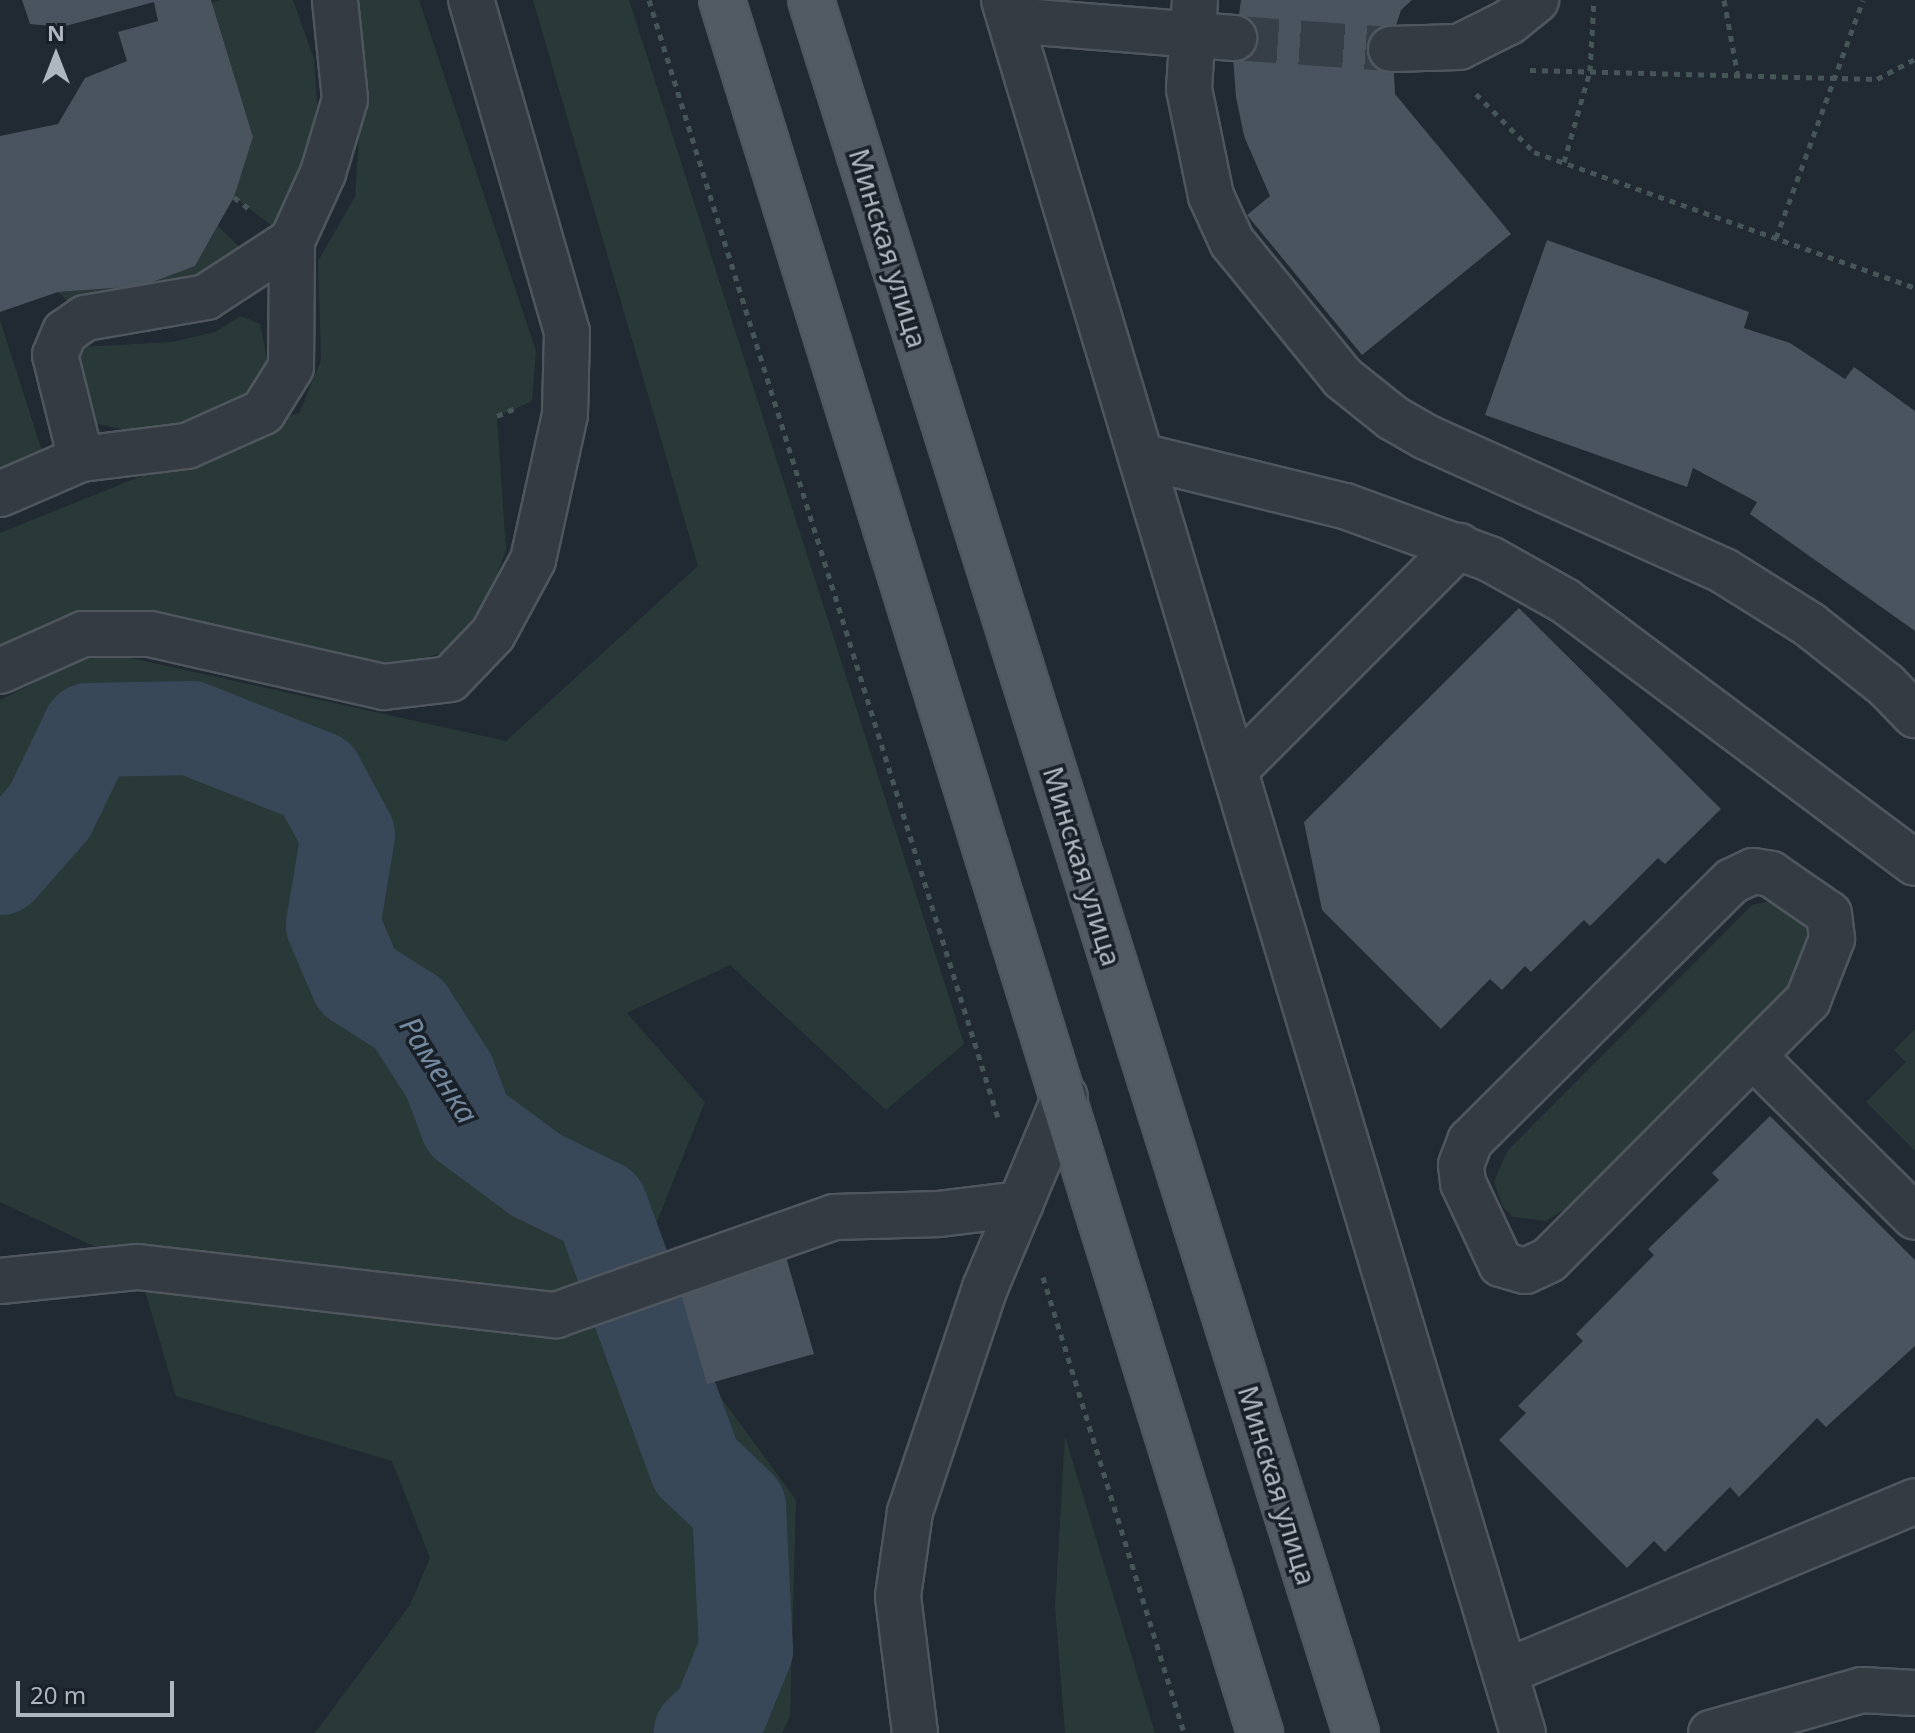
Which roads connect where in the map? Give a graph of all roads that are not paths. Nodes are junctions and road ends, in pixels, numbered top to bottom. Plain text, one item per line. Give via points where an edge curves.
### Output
1 (335, 0) edge
2 (471, 0) edge
3 (722, 0) edge
4 (811, 0) edge
5 (1536, 0) edge
6 (1007, 10) edge
7 (1207, 24) edge
8 (1391, 49) tunnel mouth
9 (292, 241) junction
10 (1141, 456) junction
11 (81, 459) junction
12 (0, 494) edge
13 (1459, 546) junction
14 (0, 671) edge
15 (1915, 715) edge
16 (1235, 770) junction
17 (1915, 863) edge
18 (1753, 1056) junction
19 (1065, 1097) junction
20 (1020, 1204) junction
21 (1915, 1217) edge
22 (0, 1281) edge
23 (1915, 1501) edge
24 (1505, 1672) junction
25 (1915, 1693) edge
26 (915, 1733) edge
27 (1260, 1733) edge
28 (1356, 1733) edge
29 (1523, 1733) edge
30 (1711, 1733) edge

1 - 9 lane via 345,99 323,173
2 - 14 lane via 567,332 565,414 533,560 493,634 450,679 384,687 150,634 83,634
3 - 19 main road
4 - 28 main road, Минская улица
5 - 8 lane via 1481,39 1438,52
6 - 7 lane
6 - 10 lane
7 - 15 lane via 1192,121 1222,219 1232,242 1343,378 1426,437 1724,571 1810,625
9 - 11 lane via 291,367 263,412 187,446
9 - 11 lane via 206,297 85,318 65,332 55,355
10 - 13 lane via 1345,506
10 - 16 lane
11 - 12 lane
13 - 16 lane
13 - 17 lane via 1565,601
16 - 24 lane
18 - 18 lane via 1541,1267 1525,1271 1501,1264 1463,1183 1461,1165 1470,1141 1732,881 1753,871 1771,874 1822,906 1832,924 1832,939 1808,1000
18 - 21 lane
19 - 20 lane
19 - 27 main road
20 - 22 lane via 939,1214 834,1217 556,1315 138,1267
20 - 26 lane via 985,1288 910,1512 898,1596
23 - 24 lane
24 - 29 lane
25 - 30 lane via 1862,1690

